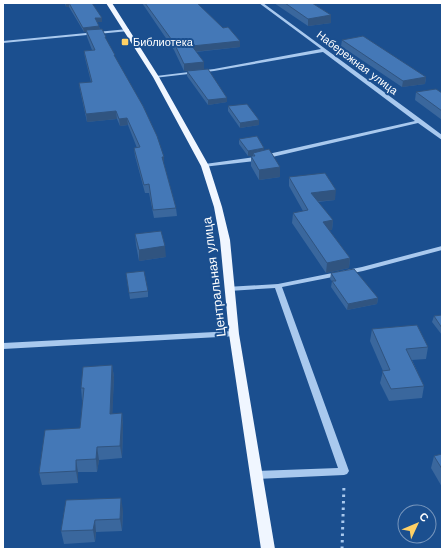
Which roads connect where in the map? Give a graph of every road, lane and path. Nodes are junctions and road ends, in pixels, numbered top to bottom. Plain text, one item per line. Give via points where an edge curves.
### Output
1 (109, 3) edge
2 (261, 3) edge
3 (128, 30) junction
4 (3, 42) edge
5 (325, 50) junction
6 (156, 77) junction
7 (420, 121) junction
8 (442, 138) edge
9 (205, 166) junction
10 (442, 248) edge
11 (278, 286) junction
12 (229, 289) junction
13 (234, 334) junction
14 (3, 346) edge
15 (344, 471) junction
16 (256, 475) junction
17 (268, 549) edge
18 (342, 549) edge

1 - 3 main road, Центральная улица
2 - 5 street, Набережная улица
3 - 4 street
3 - 6 main road, Центральная улица
5 - 6 street via 214,70
5 - 7 street, Набережная улица
6 - 9 main road, Центральная улица
7 - 8 street, Набережная улица
7 - 9 street via 255,159
9 - 12 main road, Центральная улица via 225,240
10 - 11 street via 364,269
11 - 12 street
11 - 15 street
12 - 13 main road, Центральная улица
13 - 14 street
13 - 16 main road, Центральная улица
15 - 16 street
15 - 18 path
16 - 17 main road, Центральная улица

